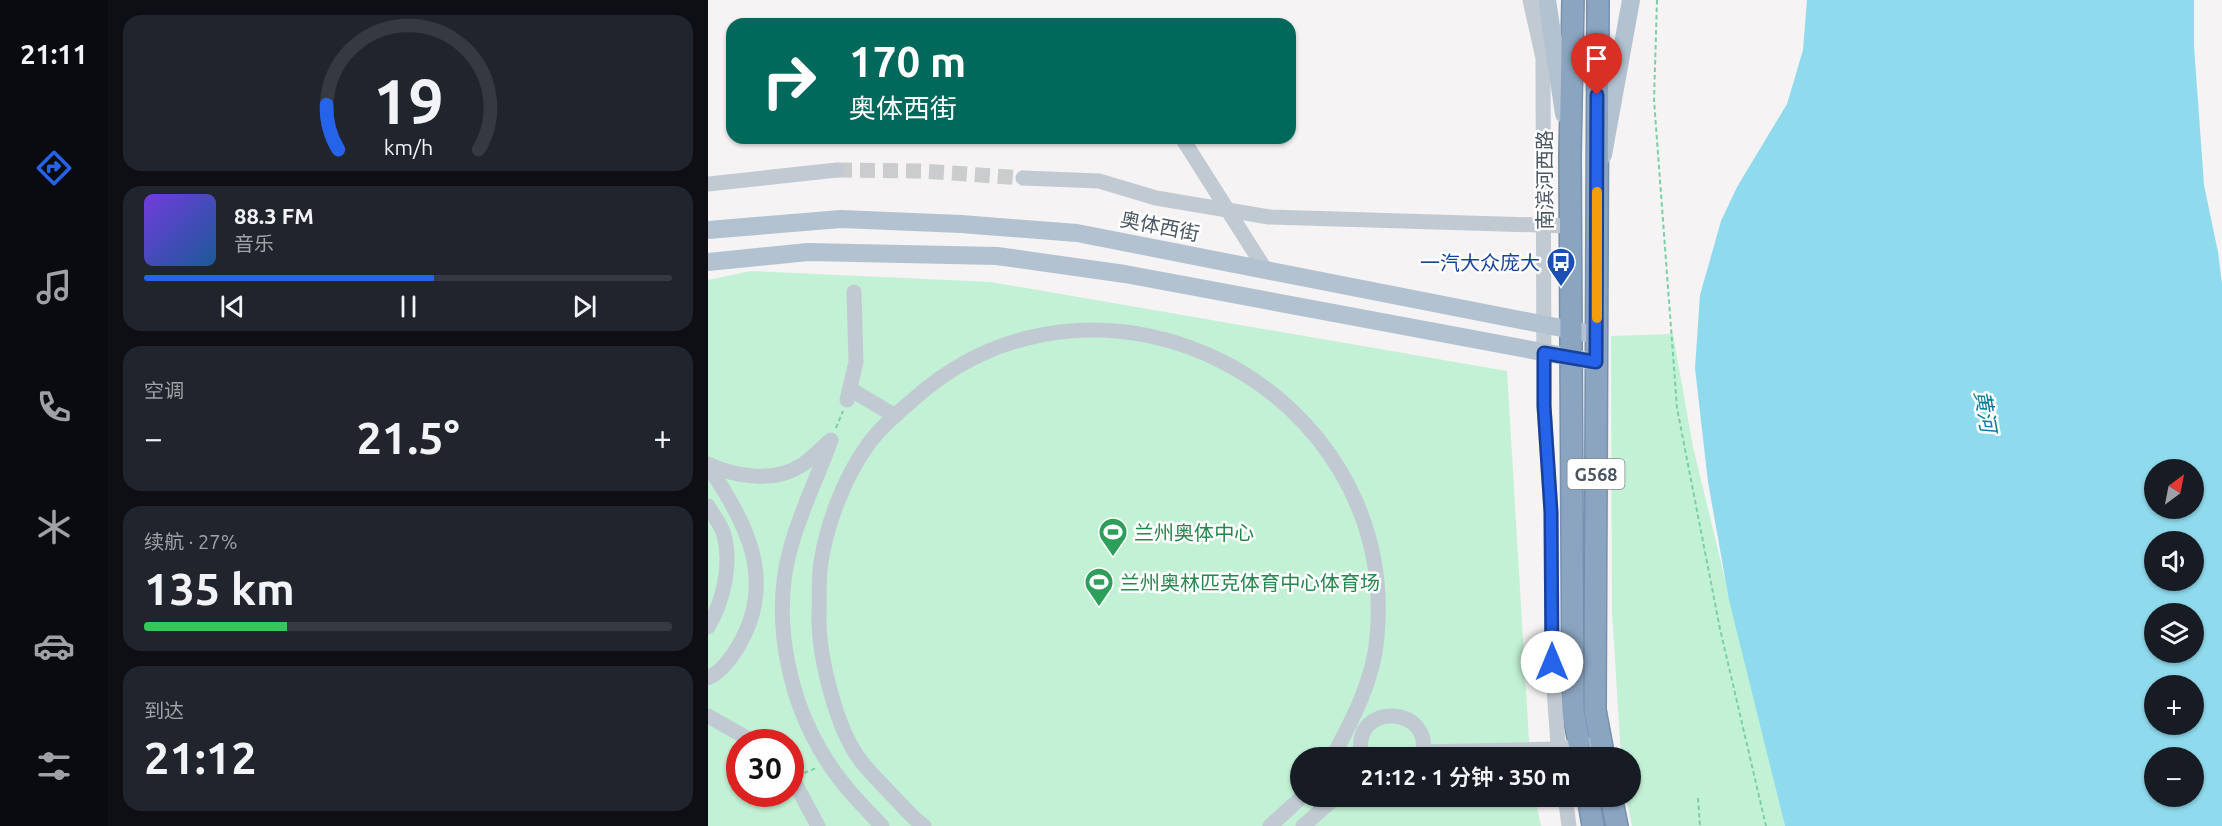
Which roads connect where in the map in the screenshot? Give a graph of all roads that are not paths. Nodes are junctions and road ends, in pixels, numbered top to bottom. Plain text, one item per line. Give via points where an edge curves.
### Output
1 (1530, 0) edge
2 (1547, 0) edge
3 (1573, 0) edge
4 (1598, 0) edge
5 (1631, 0) edge
6 (1186, 144) edge
7 (1569, 155) junction
8 (837, 170) tunnel mouth
9 (1023, 178) tunnel mouth
10 (708, 184) edge
11 (1597, 190) junction
12 (1228, 210) junction
13 (1544, 225) junction
14 (1571, 226) junction
15 (708, 230) edge
16 (708, 262) edge
17 (1266, 269) junction
18 (854, 292) dead end
19 (1545, 323) junction
20 (1572, 329) junction
21 (1597, 335) junction
22 (1544, 353) junction
23 (1572, 358) junction
24 (1596, 362) junction
25 (895, 416) junction
26 (708, 465) edge
27 (708, 506) edge
28 (708, 627) edge
29 (708, 678) edge
30 (708, 716) edge
31 (731, 729) edge
32 (1354, 734) junction
33 (1342, 747) edge
34 (1358, 747) edge
35 (1423, 747) edge
36 (1558, 747) edge
37 (1580, 747) edge
38 (1601, 747) edge
39 (804, 800) edge
40 (1292, 807) edge
41 (1325, 807) edge
42 (1566, 807) edge
43 (1590, 807) edge
44 (1613, 807) edge
45 (818, 826) edge
46 (882, 826) edge
47 (924, 826) edge
48 (1270, 826) edge
49 (1303, 826) edge
50 (1569, 826) edge
51 (1593, 826) edge
52 (1617, 826) edge

1 - 13 street, 南滨河西路 via 1543,58
2 - 7 main road
3 - 7 highway, 南滨河西路 / G568
4 - 11 highway, G568
5 - 11 main road
6 - 12 street
7 - 14 highway, 南滨河西路 / G568
8 - 10 street
9 - 12 street via 1099,181 1156,198
11 - 21 highway, G568
12 - 13 street via 1269,217
12 - 17 street
13 - 14 street
13 - 19 street, 南滨河西路
14 - 20 highway, 南滨河西路 / G568
15 - 17 main road, 奥体西街 via 841,219 961,224 1077,233
16 - 22 main road via 808,252 997,256 1125,274
17 - 19 main road, 奥体西街
18 - 25 street via 856,363 848,394
19 - 20 main road, 奥体西街
19 - 22 street, 南滨河西路
20 - 21 main road, 奥体西街
20 - 23 highway, 南滨河西路 / G568
21 - 24 highway, G568
22 - 23 main road
22 - 36 street, 南滨河西路
23 - 24 main road
23 - 37 highway, 南滨河西路 / G568 via 1573,711
24 - 38 highway, G568 via 1595,710
25 - 32 street via 933,382 990,350 1054,332 1116,330 1183,343 1244,371 1291,407 1330,456 1361,510 1378,595 1377,639
25 - 47 street via 866,447 837,502 821,563 818,640 834,704 859,760
26 - 29 street via 734,502 747,533 756,567 757,599 747,632 732,656
26 - 46 street via 727,473 761,476 789,471 831,440 806,496 792,541 782,600 787,663 806,722 828,763
27 - 28 street via 724,535 726,577 721,605
30 - 31 street
32 - 33 street
32 - 34 street
32 - 35 street via 1373,720 1393,715 1413,723
39 - 45 street
40 - 48 street
41 - 49 street
42 - 50 street
43 - 51 highway
44 - 52 highway

